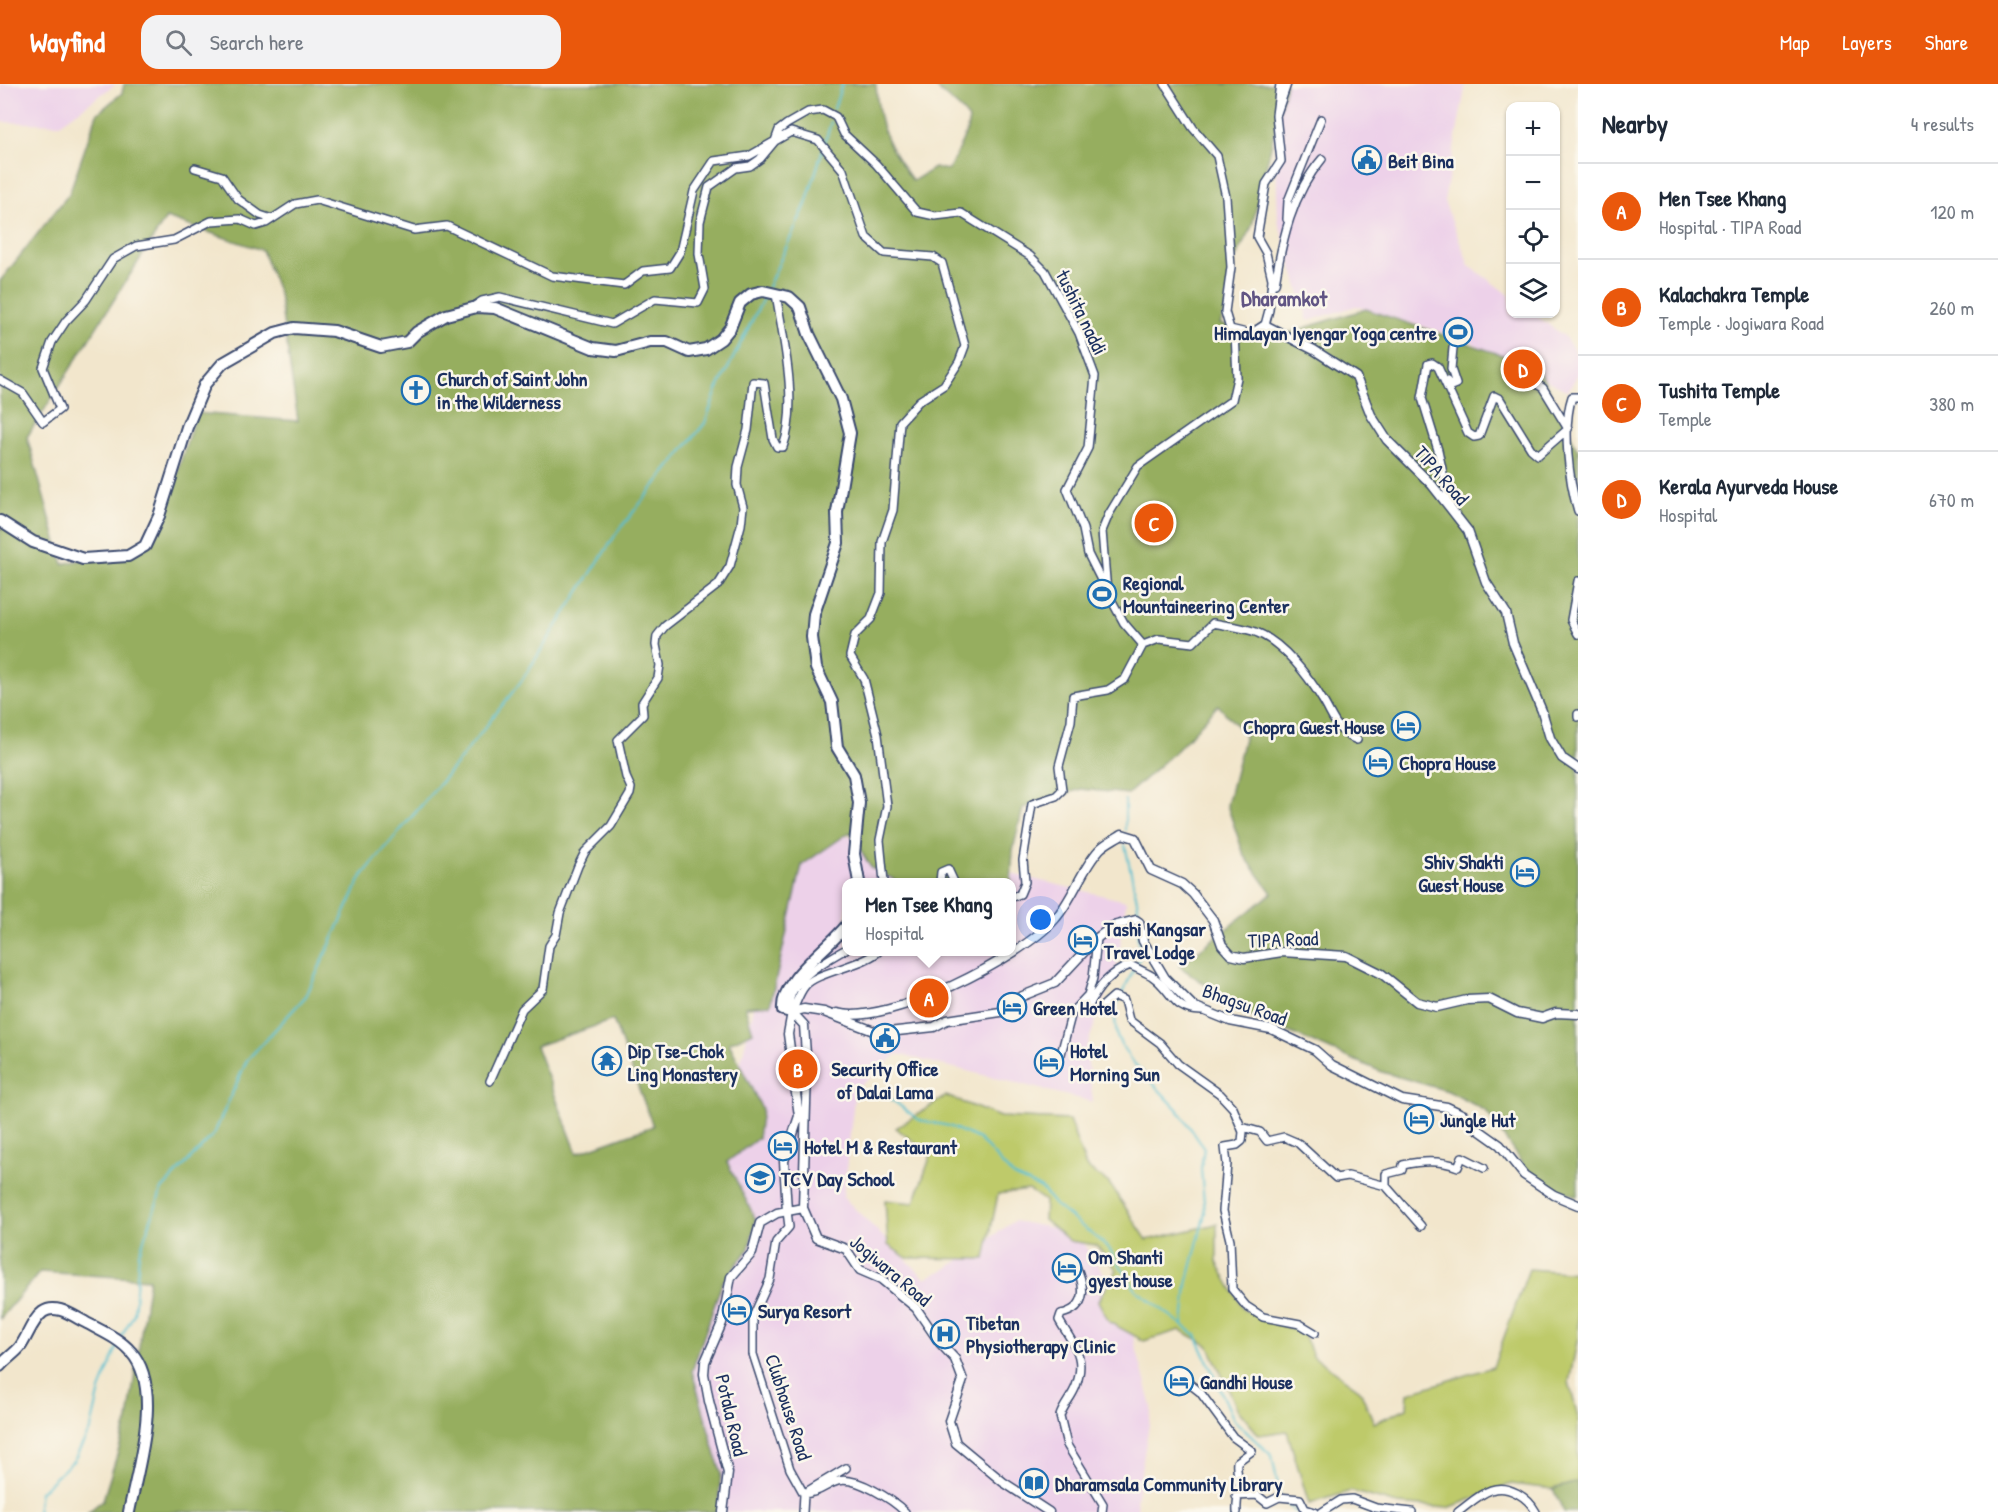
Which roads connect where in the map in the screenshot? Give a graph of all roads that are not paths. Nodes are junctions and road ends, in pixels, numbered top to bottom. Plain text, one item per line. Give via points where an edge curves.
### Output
1 (1165, 84) edge
2 (1280, 84) edge
3 (1287, 84) edge
4 (1276, 115) junction
5 (1322, 119) dead end
6 (776, 141) junction
7 (1322, 159) dead end
8 (195, 168) dead end
9 (272, 219) junction
10 (1286, 224) junction
11 (770, 292) junction
12 (1269, 310) junction
13 (466, 311) junction
14 (1264, 325) junction
15 (1235, 332) junction
16 (1251, 334) joint
17 (1453, 348) dead end
18 (1518, 372) dead end
19 (1443, 377) junction
20 (0, 381) edge
21 (1578, 397) edge
22 (1568, 429) junction
23 (1450, 510) junction
24 (1578, 511) edge
25 (0, 521) edge
26 (1578, 581) edge
27 (1107, 592) junction
28 (1578, 634) edge
29 (1143, 645) junction
30 (1357, 740) dead end
31 (1578, 769) edge
32 (858, 878) edge
33 (884, 878) edge
34 (940, 878) edge
35 (952, 878) edge
36 (1016, 895) edge
37 (842, 931) edge
38 (1097, 938) junction
39 (1016, 949) edge
40 (842, 953) edge
41 (872, 956) edge
42 (1007, 956) edge
43 (813, 1010) junction
44 (1203, 1011) junction
45 (792, 1012) junction
46 (1578, 1014) edge
47 (1061, 1054) dead end
48 (490, 1081) dead end
49 (1242, 1127) junction
50 (1484, 1168) dead end
51 (1386, 1186) junction
52 (1578, 1205) edge
53 (803, 1208) junction
54 (787, 1211) junction
55 (1421, 1226) dead end
56 (1075, 1264) dead end
57 (1315, 1333) dead end
58 (0, 1366) edge
59 (1177, 1374) dead end
60 (846, 1468) dead end
61 (803, 1493) junction
62 (1236, 1496) junction
63 (129, 1512) edge
64 (723, 1512) edge
65 (803, 1512) edge
66 (905, 1512) edge
67 (1049, 1512) edge
68 (1102, 1512) edge
69 (1238, 1512) edge
70 (1315, 1512) edge
71 (1322, 1512) edge
72 (1412, 1512) edge
73 (1458, 1512) edge
74 (1536, 1512) edge

1 - 15 street via 1193,128 1217,156 1227,197 1231,267 1225,312 1230,329
2 - 4 street
3 - 4 street
4 - 12 street via 1281,161 1266,183 1257,237 1272,279
5 - 10 street via 1288,201
6 - 9 street via 749,156 714,161 694,191 680,252 670,268 643,271 624,285 552,276 447,226 414,230 317,200 295,204
6 - 13 street via 750,166 736,168 709,187 700,222 699,254 705,289 698,303 655,299 612,324 500,297
6 - 27 street, tushita naddi via 779,130 808,112 823,111 836,117 844,134 917,212 935,216 961,213 1022,251 1045,271 1079,333 1095,376 1088,448 1067,489 1088,554
6 - 33 street via 791,132 820,142 843,170 866,237 884,253 933,257 942,263 965,346 944,385 919,401 900,422 893,510 882,542 881,593 871,619 855,635 850,656 864,679 878,735 887,806 880,840
7 - 10 street
8 - 9 street via 222,176 238,199
9 - 20 street via 256,226 240,219 211,221 174,240 136,246 113,259 52,342 43,369 60,409 43,422 23,393
10 - 12 street
11 - 13 main road via 751,294 740,303 721,339 706,350 689,352 667,342 616,351 593,348 495,308
11 - 32 main road via 789,297 800,307 841,399 850,433 837,512 838,543 814,614 812,637 816,668 832,702 837,747 854,774 859,811 854,854
11 - 48 street via 790,387 787,437 783,447 777,447 764,383 753,382 748,430 738,467 741,525 730,566 718,585 657,636 658,678 642,703 643,715 618,740 630,794 612,826 585,852 578,866 549,946 543,989 522,1009
12 - 14 street
13 - 25 main road via 446,315 407,342 381,347 334,331 294,328 275,333 223,363 205,384 145,546 128,556 83,560 33,542
14 - 16 street
14 - 23 street, TIPA Road via 1314,350 1356,378 1371,415 1387,440 1432,484
15 - 16 street
15 - 27 street via 1237,378 1232,400 1138,466 1109,514 1102,531
17 - 19 street via 1451,369 1456,384 1451,386
18 - 22 street via 1543,388
19 - 22 street via 1464,425 1474,437 1484,430 1494,396 1500,399 1538,455
19 - 23 street via 1438,367 1428,364 1422,398
21 - 22 street via 1572,397 1567,411
22 - 24 street via 1571,482
23 - 31 street, TIPA Road via 1468,531 1486,582 1506,613 1513,643 1550,738 1562,758
26 - 28 street via 1571,620
27 - 29 street via 1124,623
29 - 30 street via 1159,639 1193,643 1213,623 1260,633 1304,673 1332,714 1338,730
29 - 36 street via 1125,679 1108,690 1073,696 1059,766 1062,790 1032,804 1023,860 1025,882
34 - 35 street via 941,872 948,869
37 - 45 main road via 796,976 783,1005 783,1010
38 - 43 street, Bhagsu Road via 1055,983 1020,997 1007,1011 947,1020 934,1027 879,1033
38 - 44 street, Bhagsu Road via 1113,926 1139,922 1143,941 1165,978
38 - 47 street via 1093,978 1088,994 1072,1012
39 - 46 street, TIPA Road via 1055,920 1100,849 1122,834 1135,838 1151,870 1182,884 1193,894 1213,920 1222,945 1231,955 1244,958 1282,952 1346,956 1382,974 1417,1002 1437,1007 1489,999 1517,1013 1542,1018 1556,1013
40 - 45 street via 802,980 790,997 788,1009
41 - 45 street via 816,978 805,986
42 - 43 street, TIPA Road via 935,995 885,1011 848,1016
43 - 45 street, Bhagsu Road
44 - 49 street via 1179,1006 1151,976 1130,965 1113,972 1088,1008 1097,1011 1121,998 1130,1020 1160,1043 1178,1065 1220,1094 1233,1108
44 - 52 street, Bhagsu Road via 1271,1029 1402,1100 1447,1107 1464,1115 1500,1145 1524,1175
45 - 53 street, Jogiwara Road via 804,1025 807,1077
45 - 54 street via 788,1034 799,1116 784,1161
49 - 51 street via 1260,1132 1267,1141 1284,1137 1298,1143 1336,1178 1348,1176
49 - 57 street via 1242,1141 1225,1147 1223,1211 1230,1240 1232,1289 1245,1306 1263,1317 1300,1324
50 - 51 street via 1462,1157 1458,1167 1438,1161 1413,1163 1386,1174
51 - 55 street
53 - 54 street
53 - 67 street, Jogiwara Road via 816,1238 846,1249 860,1269 916,1308 955,1359 963,1380 949,1421 956,1443
54 - 61 street, Clubhouse Road via 789,1227 776,1242 770,1279 753,1317 753,1353 790,1469
54 - 64 street, Potala Road via 760,1223 752,1253 731,1277 722,1323 705,1362 709,1401 728,1473
56 - 68 street via 1084,1290 1081,1303 1073,1312 1061,1314 1059,1320 1076,1342 1080,1359 1076,1385 1060,1416 1067,1445 1103,1504
58 - 63 main road via 20,1347 42,1313 50,1309 61,1309 124,1345 140,1364 147,1402 145,1437
59 - 62 street via 1200,1392 1233,1437 1252,1451 1238,1462 1240,1484
60 - 61 street
61 - 65 street
61 - 66 street via 820,1492 839,1480 850,1481
62 - 69 street
62 - 70 street via 1257,1495 1267,1503 1279,1497 1300,1499 1305,1509
71 - 72 street via 1352,1498 1376,1508
73 - 74 street via 1492,1490 1516,1491

